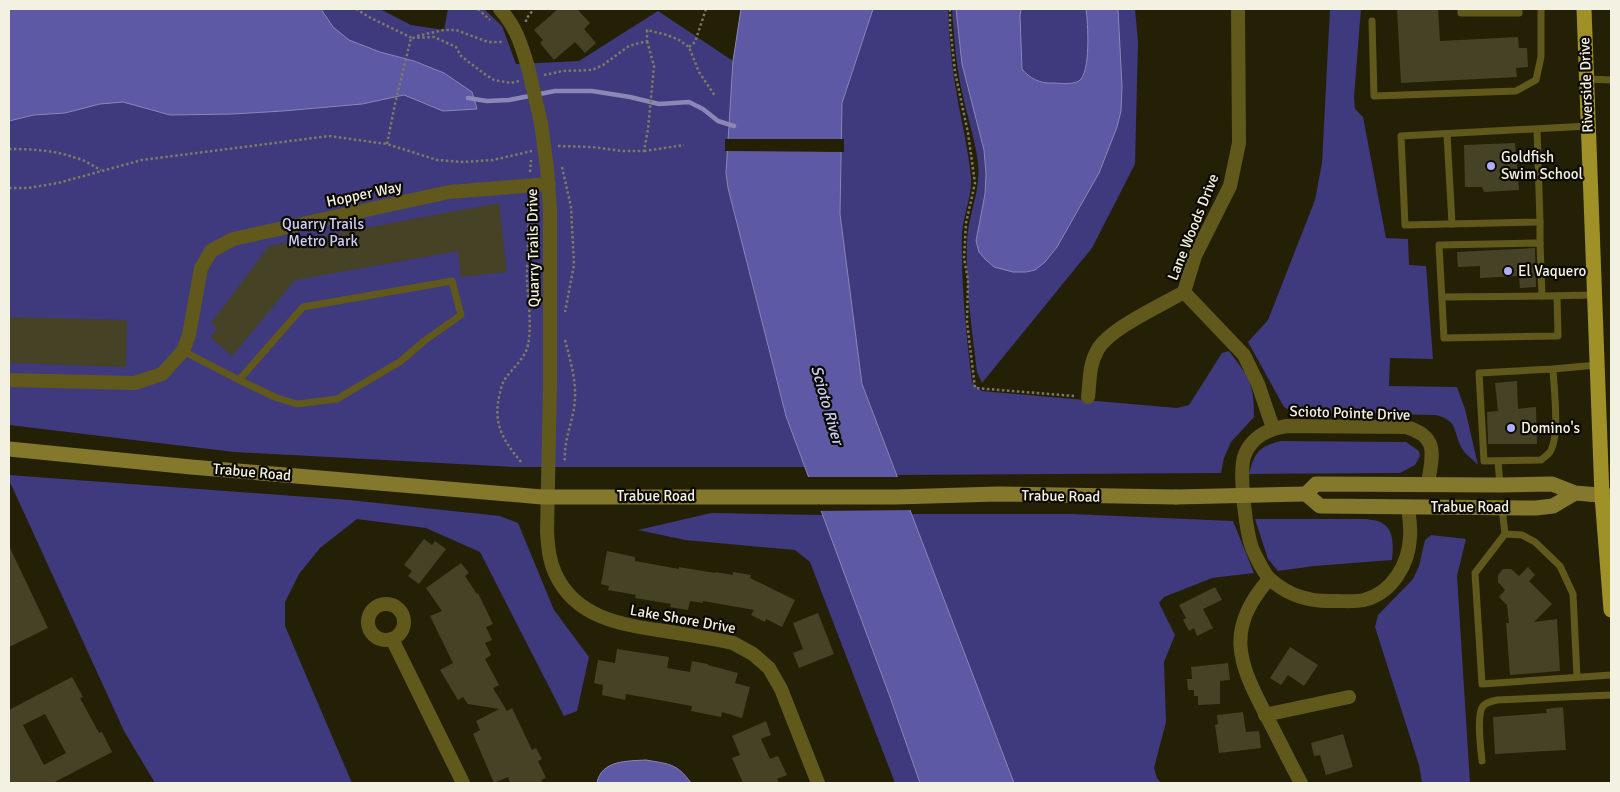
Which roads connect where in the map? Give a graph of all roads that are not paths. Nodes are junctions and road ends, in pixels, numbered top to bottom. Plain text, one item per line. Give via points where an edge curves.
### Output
1 (1238, 9) edge
2 (1461, 9) edge
3 (1519, 9) edge
4 (1541, 9) edge
5 (1584, 9) edge
6 (504, 10) edge
7 (1372, 21) dead end
8 (1586, 79) junction
9 (1611, 80) edge
10 (1588, 126) junction
11 (1536, 129) junction
12 (1447, 134) junction
13 (548, 184) junction
14 (1540, 222) junction
15 (1452, 224) junction
16 (1540, 243) junction
17 (1184, 292) junction
18 (1595, 295) junction
19 (1542, 296) junction
20 (1557, 296) junction
21 (1442, 297) junction
22 (183, 351) junction
23 (1598, 365) junction
24 (1553, 369) junction
25 (9, 380) edge
26 (238, 380) junction
27 (1088, 397) road end
28 (1273, 428) junction
29 (9, 449) edge
30 (1498, 461) junction
31 (1428, 484) junction
32 (1500, 485) junction
33 (1575, 493) junction
34 (1306, 494) junction
35 (548, 496) junction
36 (1607, 496) edge
37 (1408, 507) junction
38 (1502, 507) junction
39 (1505, 534) junction
40 (1269, 580) junction
41 (1610, 585) edge
42 (1611, 610) edge
43 (392, 639) dead end
44 (1611, 675) edge
45 (1577, 677) junction
46 (1611, 695) edge
47 (1349, 697) dead end
48 (1265, 715) junction
49 (1482, 761) dead end
50 (463, 783) edge
51 (818, 783) edge
52 (1301, 783) edge

1 - 17 street, Lane Woods Drive via 1239,143 1230,186 1196,256
2 - 3 lane via 1461,13 1519,13
4 - 7 lane via 1541,57 1536,80 1516,91 1374,96
5 - 8 main road, Riverside Drive
6 - 13 street, Quarry Trails Drive, bridge via 518,36 528,67 541,123
8 - 9 lane
8 - 10 main road, Riverside Drive
10 - 11 lane
10 - 18 main road, Riverside Drive
11 - 12 lane
11 - 14 lane
12 - 15 lane
12 - 15 lane via 1401,136 1405,225
13 - 22 street, Hopper Way via 449,192 234,239 211,251 201,268
13 - 35 street, Quarry Trails Drive
14 - 15 lane
14 - 16 lane
16 - 19 lane
16 - 21 lane via 1439,245
17 - 27 street via 1108,337 1091,365
17 - 28 street, Lane Woods Drive via 1244,355
18 - 20 lane
18 - 23 main road, Riverside Drive
19 - 20 lane
19 - 21 lane
20 - 21 lane via 1558,336 1444,338
22 - 25 street, Hopper Way via 162,374 136,383
22 - 26 lane
23 - 24 lane
23 - 36 main road, Riverside Drive
24 - 30 lane via 1556,431 1549,452 1541,460
24 - 30 lane via 1479,373 1484,461
26 - 26 lane via 297,404 337,399 401,361 460,315 452,280 303,307
28 - 31 street, Scioto Pointe Drive via 1406,427 1418,431 1428,440 1433,453
28 - 40 street, Scioto Pointe Drive via 1255,438 1244,455 1242,476 1252,547
29 - 35 main road, Trabue Road via 191,468
30 - 32 lane
31 - 32 main road, Trabue Road
31 - 34 main road, Trabue Road via 1316,484
32 - 33 main road, Trabue Road via 1552,484
33 - 36 main road, Trabue Road
33 - 38 main road, Trabue Road via 1553,506
34 - 35 main road, Trabue Road, bridge via 1176,497 998,494 896,497
34 - 37 main road, Trabue Road via 1320,506
35 - 51 street, Lake Shore Drive via 547,532 551,563 561,584 575,601 593,614 624,625 733,643 754,654 769,668 781,689
36 - 41 main road, Riverside Drive
37 - 38 main road, Trabue Road
37 - 40 street via 1410,538 1403,568 1376,596 1363,601 1318,602 1300,597
38 - 39 lane
39 - 45 lane via 1522,534 1560,566 1573,594
39 - 45 lane via 1475,573 1482,684
40 - 48 street via 1242,623 1240,640 1244,668
41 - 42 main road, Riverside Drive
43 - 50 street
44 - 45 lane
46 - 49 lane via 1488,703 1479,714
47 - 48 street
48 - 52 street

